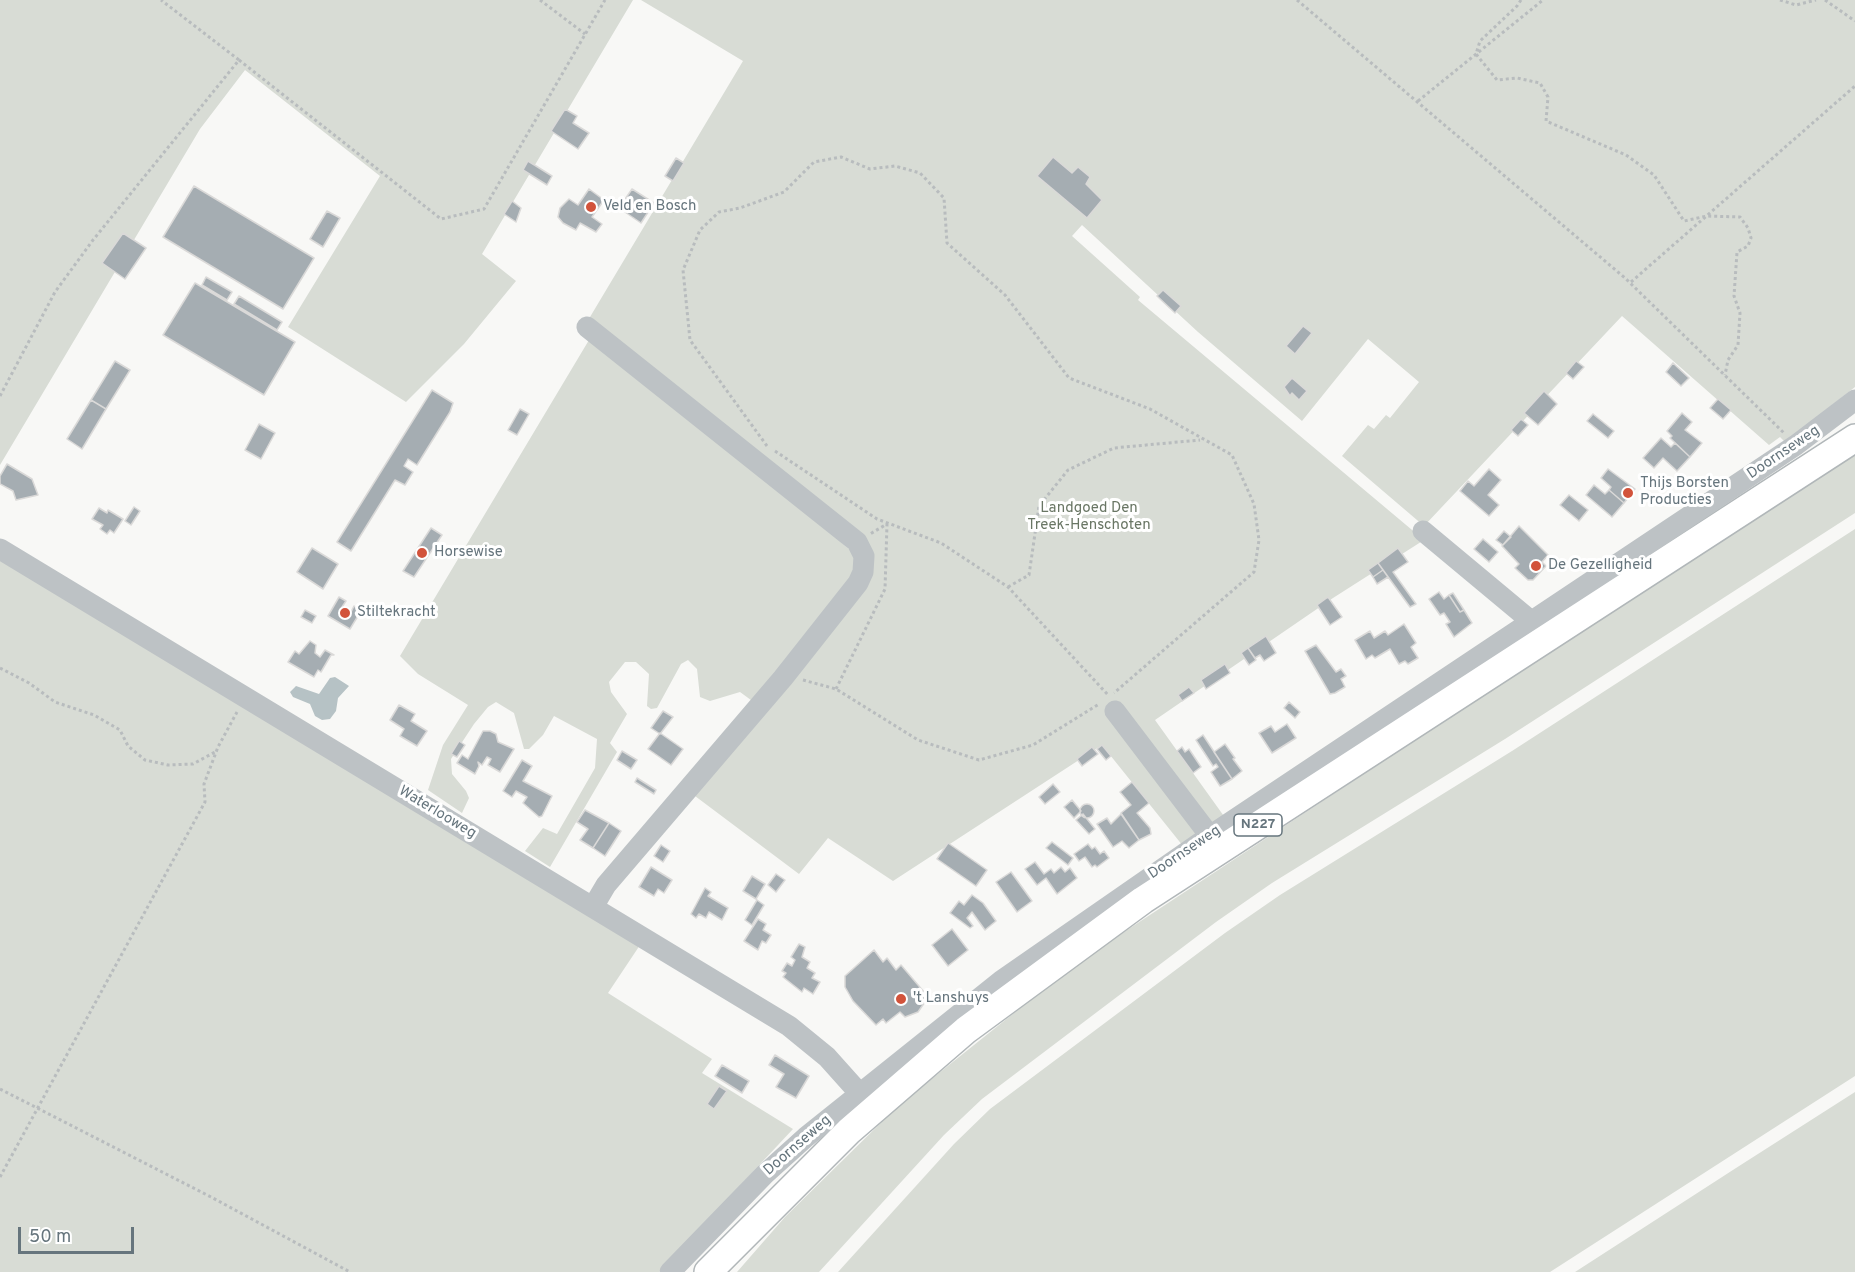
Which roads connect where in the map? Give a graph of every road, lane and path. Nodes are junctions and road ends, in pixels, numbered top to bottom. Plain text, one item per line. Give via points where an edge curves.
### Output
1 (161, 0) edge
2 (540, 0) edge
3 (605, 0) edge
4 (1297, 0) edge
5 (1521, 0) edge
6 (1543, 0) edge
7 (1780, 0) edge
8 (1816, 0) edge
9 (1825, 0) edge
10 (1855, 21) edge
11 (585, 34) junction
12 (1476, 54) junction
13 (239, 60) junction
14 (1855, 86) edge
15 (1418, 101) junction
16 (1707, 216) junction
17 (1630, 282) junction
18 (587, 327) dead end
19 (1725, 375) junction
20 (0, 396) edge
21 (1855, 400) edge
22 (1855, 438) edge
23 (1203, 440) junction
24 (1796, 445) junction
25 (1423, 531) dead end
26 (0, 549) edge
27 (1008, 587) junction
28 (1531, 621) junction
29 (0, 668) edge
30 (783, 678) junction
31 (245, 698) junction
32 (1113, 704) junction
33 (217, 751) junction
34 (1210, 836) junction
35 (593, 907) junction
36 (0, 1089) edge
37 (861, 1095) junction
38 (35, 1109) junction
39 (0, 1177) edge
40 (350, 1272) edge
41 (670, 1272) edge
42 (708, 1272) edge

1 - 13 path
2 - 11 path
3 - 11 path
4 - 15 path
5 - 12 path via 1480,41
6 - 12 path
7 - 8 path via 1796,5
9 - 10 path
11 - 13 path via 484,209 441,219
12 - 15 path
12 - 16 path via 1497,80 1517,78 1540,83 1548,98 1546,121 1626,155 1654,175 1684,221
13 - 20 path via 93,240 56,292
14 - 16 path
15 - 17 path
16 - 17 path
16 - 19 path via 1740,217 1751,238 1748,246 1737,252 1734,296 1740,328 1738,345 1728,360
17 - 19 path
18 - 30 street via 858,542 864,556 858,583
19 - 24 path
21 - 24 street, Doornseweg
22 - 42 main road, Doornseweg / N227 via 1134,906 966,1030 849,1131
23 - 27 path via 1114,448 1068,470 1039,506 1029,575
23 - 27 path via 1150,410 1069,378 1005,295 947,243 944,198 921,173 895,166 870,169 841,157 814,162 784,192 719,212 700,230 683,270 690,340 768,447 877,519 941,543
23 - 32 path via 1232,455 1254,504 1259,540 1254,572
24 - 28 street, Doornseweg
25 - 28 street
26 - 31 street, Waterlooweg
27 - 32 path
28 - 34 street, Doornseweg
29 - 33 path via 54,702 94,715 120,730 128,746 145,760 168,765 193,764
30 - 32 path via 836,689 918,740 979,760 1033,745
30 - 35 street via 606,885
31 - 33 path
31 - 35 street, Waterlooweg
32 - 34 street
33 - 38 path via 204,784 205,802
34 - 37 street, Doornseweg via 1001,981
35 - 37 street, Waterlooweg via 802,1034 842,1071
36 - 38 path
37 - 41 street, Doornseweg via 783,1157
38 - 39 path
38 - 40 path

